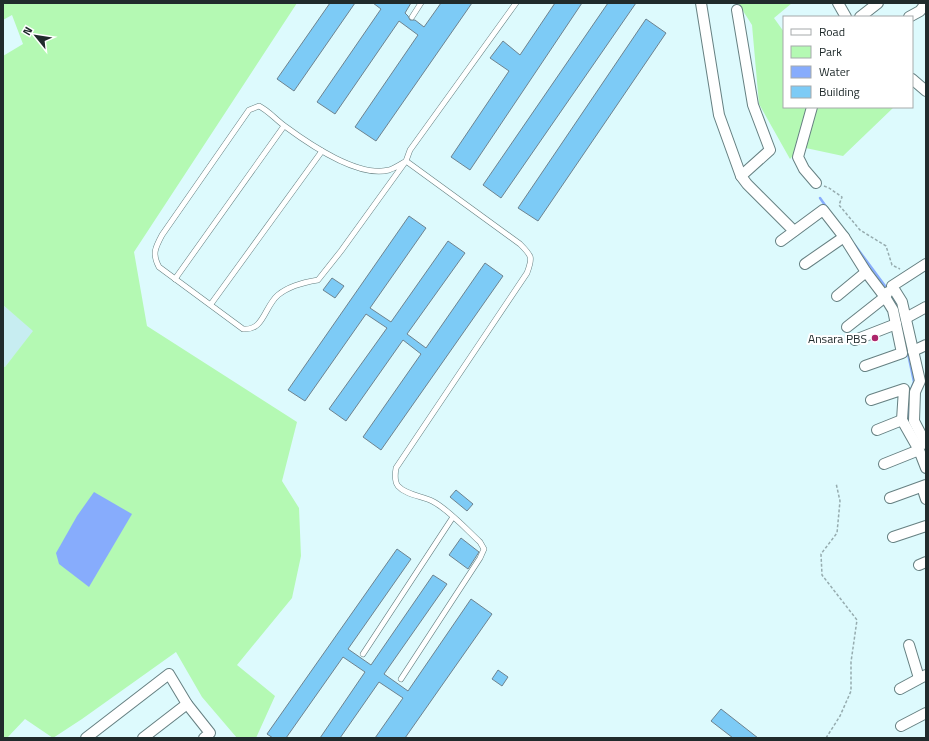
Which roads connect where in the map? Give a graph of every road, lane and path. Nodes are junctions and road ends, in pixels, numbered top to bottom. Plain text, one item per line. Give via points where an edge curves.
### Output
1 (421, 3) edge
2 (516, 3) edge
3 (701, 3) edge
4 (838, 3) edge
5 (878, 3) edge
6 (926, 3) edge
7 (737, 10) dead end
8 (845, 16) edge
9 (861, 16) edge
10 (911, 16) edge
11 (412, 17) dead end
12 (913, 80) edge
13 (925, 88) edge
14 (812, 108) edge
15 (284, 126) junction
16 (322, 151) junction
17 (406, 162) junction
18 (741, 176) junction
19 (816, 183) joint
20 (794, 232) junction
21 (844, 237) junction
22 (781, 241) dead end
23 (805, 264) dead end
24 (926, 264) edge
25 (866, 272) junction
26 (913, 272) junction
27 (175, 279) junction
28 (892, 286) junction
29 (836, 296) dead end
30 (885, 297) junction
31 (211, 304) junction
32 (926, 307) edge
33 (906, 318) junction
34 (896, 324) junction
35 (847, 327) dead end
36 (855, 340) dead end
37 (926, 345) edge
38 (914, 351) junction
39 (865, 366) dead end
40 (926, 386) edge
41 (915, 392) junction
42 (872, 400) dead end
43 (902, 420) junction
44 (922, 425) edge
45 (877, 430) dead end
46 (922, 447) edge
47 (884, 464) dead end
48 (926, 468) edge
49 (836, 483) dead end
50 (926, 485) edge
51 (926, 490) edge
52 (890, 498) dead end
53 (926, 499) edge
54 (453, 517) junction
55 (926, 526) edge
56 (893, 537) dead end
57 (909, 645) dead end
58 (363, 654) dead end
59 (922, 677) edge
60 (401, 679) dead end
61 (900, 689) dead end
62 (187, 704) junction
63 (926, 713) edge
64 (901, 726) dead end
65 (86, 738) edge
66 (143, 738) edge
67 (204, 738) edge
68 (826, 738) edge

1 - 11 lane
2 - 17 lane via 410,150
3 - 18 street via 719,115
4 - 8 street
5 - 9 street
6 - 10 street via 920,11
7 - 18 street via 753,105 770,150
12 - 13 street
14 - 19 street via 798,157
15 - 16 lane
15 - 27 lane
15 - 27 lane via 266,109 259,106 249,110 162,235 156,248 155,258 159,267
16 - 17 lane via 358,168 373,171 389,170
16 - 31 lane
17 - 31 lane via 318,280 302,282 279,295 257,326 243,328
17 - 54 lane via 520,244 530,254 527,273 396,468 395,480 399,486 405,491 432,501
18 - 20 street
19 - 26 path via 830,188 842,197 839,205 860,230 886,246 892,265 900,270
20 - 21 street via 823,210
20 - 22 street
21 - 23 street
21 - 25 street
24 - 26 street
25 - 29 street
25 - 30 street
26 - 28 street
27 - 31 lane
28 - 30 street
28 - 33 street via 902,302
30 - 34 street via 893,310
30 - 35 street
32 - 33 street
33 - 38 street
34 - 36 street
34 - 39 street via 902,353
37 - 38 street
38 - 41 street via 920,381
40 - 41 street
41 - 44 street via 914,421
42 - 43 street via 904,388
43 - 45 street
43 - 46 street
44 - 46 street
46 - 47 street
46 - 48 street
49 - 68 path via 840,501 837,533 821,554 822,575 857,620 851,662 851,691 840,716
50 - 52 street
51 - 53 street
54 - 58 lane
54 - 60 lane via 484,549
55 - 56 street
57 - 59 street
59 - 61 street
62 - 65 street via 169,674
62 - 66 street
62 - 67 street via 210,733
63 - 64 street

